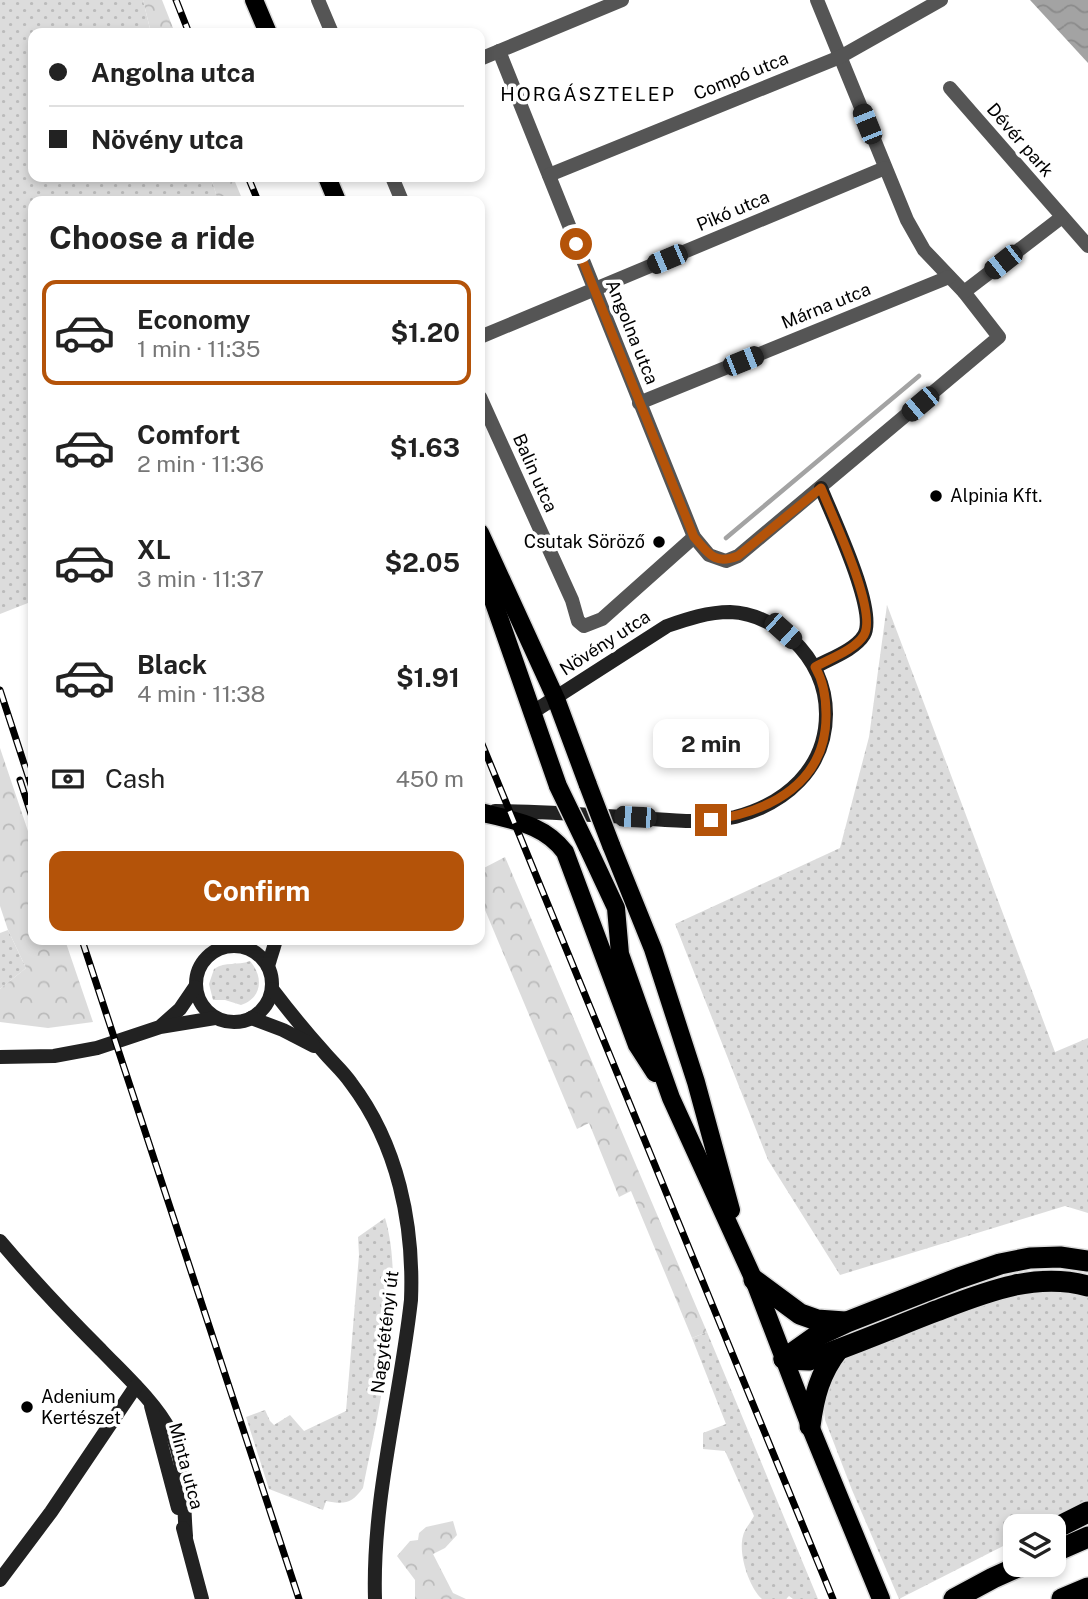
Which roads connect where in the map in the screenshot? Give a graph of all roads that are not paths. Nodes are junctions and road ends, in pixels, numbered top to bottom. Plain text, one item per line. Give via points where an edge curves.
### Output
1 (254, 0) edge
2 (318, 0) edge
3 (622, 0) edge
4 (817, 0) edge
5 (941, 0) edge
6 (266, 28) edge
7 (330, 28) edge
8 (499, 51) junction
9 (485, 57) edge
10 (840, 57) junction
11 (950, 88) dead end
12 (885, 168) junction
13 (549, 175) junction
14 (1062, 216) junction
15 (1088, 246) edge
16 (949, 277) junction
17 (594, 289) junction
18 (964, 292) junction
19 (485, 335) edge
20 (639, 403) junction
21 (485, 408) edge
22 (821, 488) junction
23 (694, 537) junction
24 (485, 544) edge
25 (485, 578) edge
26 (815, 667) junction
27 (556, 699) junction
28 (533, 712) junction
29 (485, 812) edge
30 (485, 813) edge
31 (238, 945) edge
32 (251, 945) edge
33 (274, 945) edge
34 (268, 966) junction
35 (195, 987) junction
36 (272, 989) junction
37 (215, 1018) junction
38 (251, 1018) junction
39 (160, 1027) junction
40 (0, 1046) edge
41 (322, 1050) junction
42 (31, 1054) junction
43 (0, 1057) edge
44 (671, 1098) junction
45 (0, 1241) edge
46 (1088, 1261) edge
47 (750, 1272) junction
48 (1088, 1286) edge
49 (847, 1322) junction
50 (838, 1350) junction
51 (784, 1359) junction
52 (135, 1386) junction
53 (810, 1426) junction
54 (1088, 1512) edge
55 (1066, 1523) edge
56 (1088, 1537) edge
57 (1066, 1547) edge
58 (1003, 1562) edge
59 (1003, 1573) edge
60 (0, 1580) edge
61 (1088, 1588) edge
62 (202, 1599) edge
63 (375, 1599) edge
64 (881, 1599) edge
65 (954, 1599) edge
66 (1062, 1599) edge

1 - 6 main road
2 - 7 street
3 - 8 street
4 - 10 street
5 - 10 street, Compó utca
8 - 9 street
8 - 13 street, Angolna utca
10 - 12 street
10 - 13 street, Compó utca
11 - 14 street, Dévér park
12 - 16 street via 923,250
12 - 17 street, Pikó utca
13 - 17 street, Angolna utca
14 - 15 street, Dévér park
14 - 18 street
16 - 18 street
16 - 20 street, Márna utca
17 - 19 street, Pikó utca
17 - 20 street, Angolna utca
18 - 22 street via 999,337
20 - 23 street, Angolna utca
21 - 23 street, Balin utca via 584,626 602,619
22 - 23 street, Angolna utca via 726,561 716,559
22 - 26 main road via 864,598 867,626 856,644
24 - 27 main road
25 - 28 main road
26 - 27 main road, Növény utca via 799,646 766,621 730,612 710,614 658,631
26 - 29 main road, Növény utca via 824,690 822,745 814,764 793,789 755,810 685,821
27 - 28 main road, Növény utca
27 - 47 main road, bridge via 653,949
28 - 44 main road, bridge via 558,786 616,908 620,954
30 - 44 main road via 549,834 565,852 636,1045
31 - 35 main road via 208,956 196,975
32 - 34 main road
33 - 34 main road
34 - 36 main road
35 - 37 main road via 205,1010
35 - 39 main road
36 - 38 main road via 261,1011
36 - 41 main road, Nagytétényi út
37 - 38 main road via 227,1022
37 - 39 main road
38 - 41 main road, Nagytétényi út
39 - 42 main road via 97,1048 54,1056
40 - 42 main road
41 - 63 main road, Nagytétényi út via 372,1115 397,1175 410,1228 411,1300 380,1499
42 - 43 main road
44 - 47 main road
45 - 52 main road
46 - 49 highway via 1030,1258 1000,1264
47 - 49 highway via 800,1314
47 - 51 main road
48 - 50 highway via 1054,1280 990,1291
49 - 51 highway
50 - 51 highway via 808,1360
50 - 53 highway via 821,1374
51 - 53 main road
52 - 60 main road
52 - 62 main road, Minta utca via 171,1433 183,1489 186,1536
53 - 64 main road
54 - 55 highway
56 - 57 highway
58 - 65 highway
59 - 65 highway
61 - 66 highway

